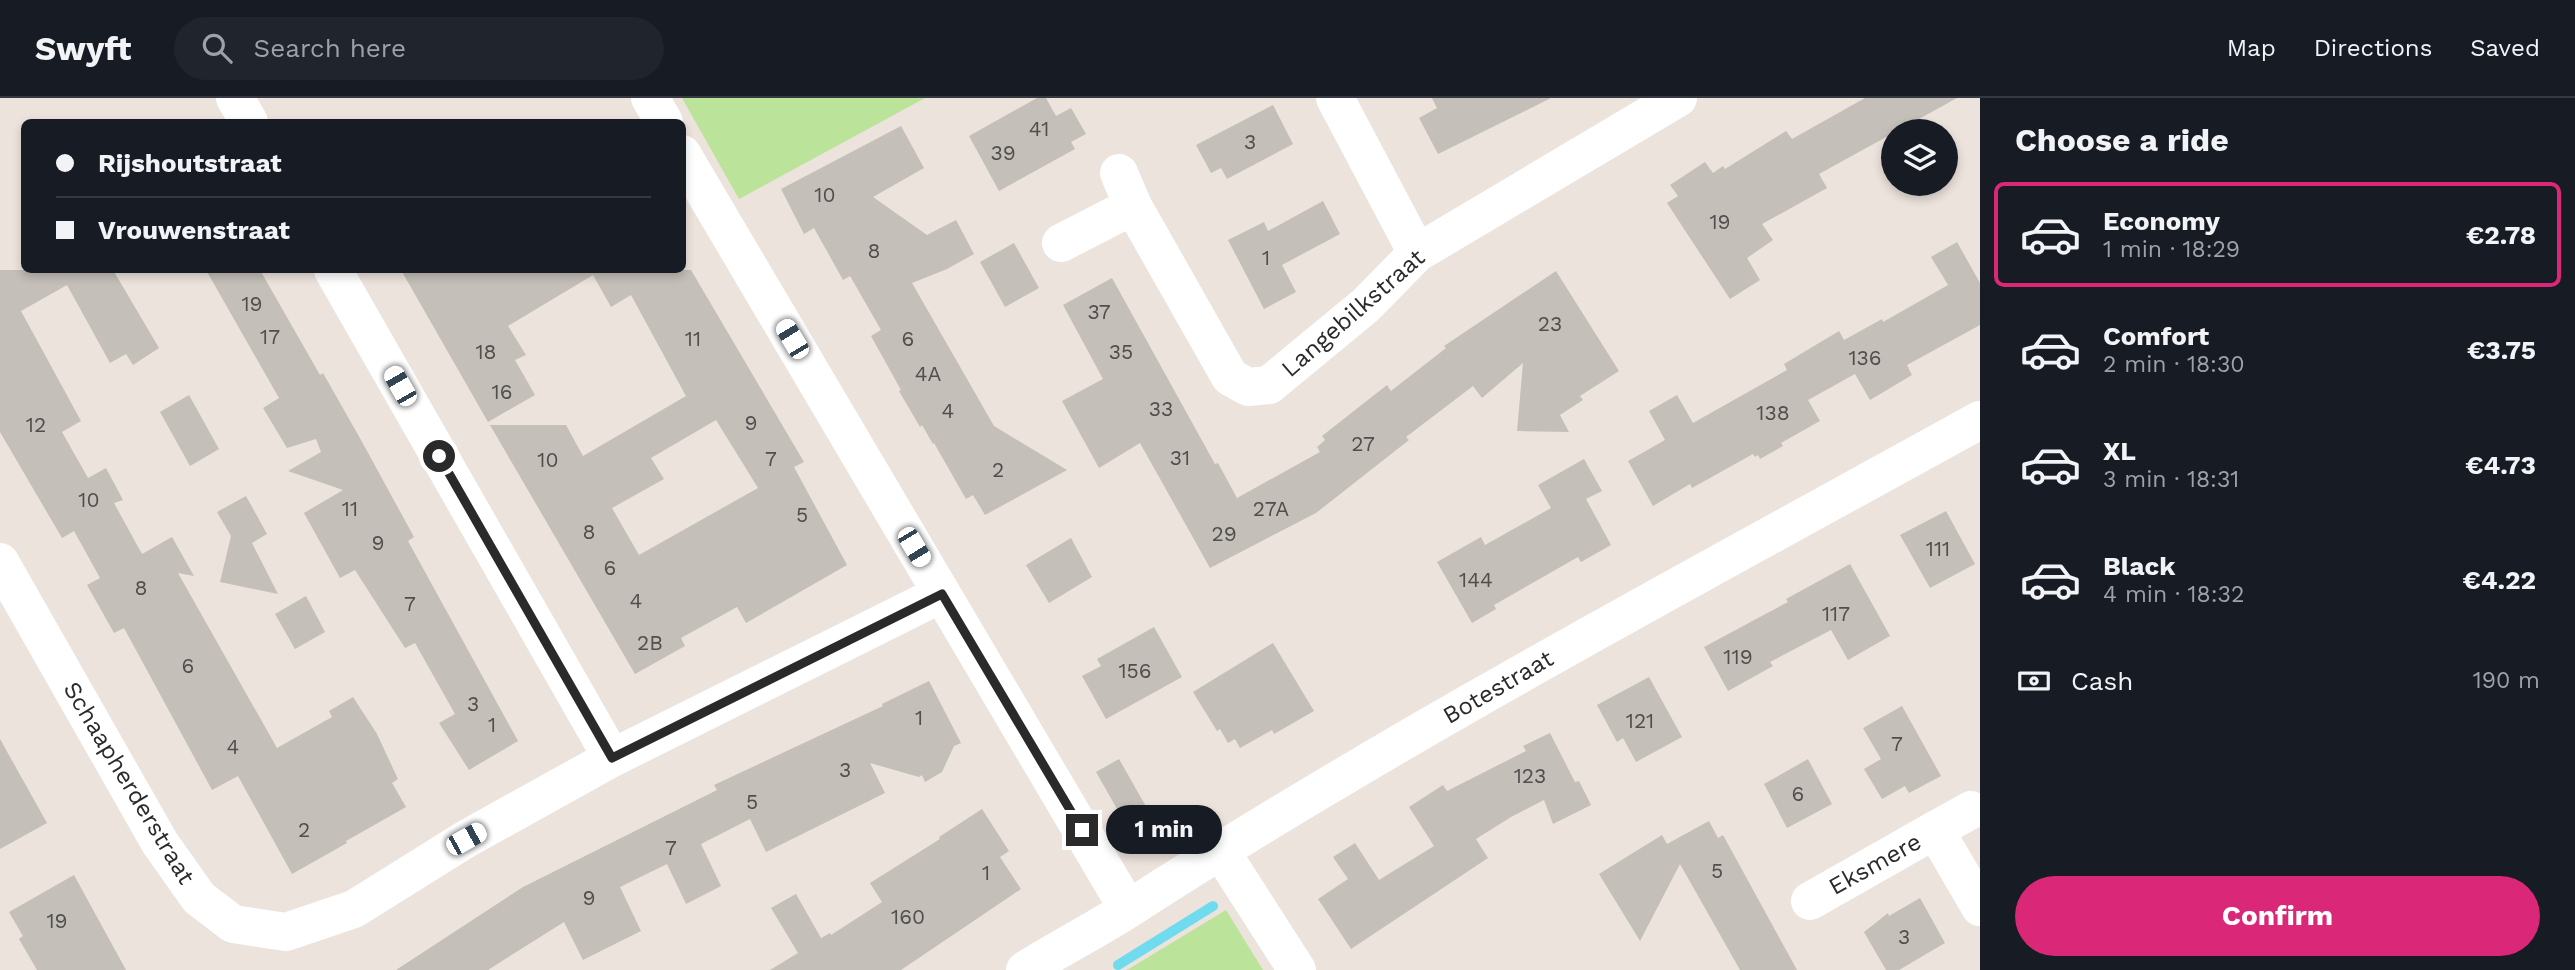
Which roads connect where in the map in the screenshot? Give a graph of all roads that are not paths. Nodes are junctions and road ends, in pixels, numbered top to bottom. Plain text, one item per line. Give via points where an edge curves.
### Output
1 (235, 98) edge
2 (650, 98) edge
3 (1335, 98) edge
4 (1678, 98) edge
5 (247, 119) edge
6 (662, 119) edge
7 (686, 160) edge
8 (1062, 243) dead end
9 (1417, 253) junction
10 (335, 273) edge
11 (1980, 420) edge
12 (0, 562) edge
13 (942, 594) junction
14 (612, 758) junction
15 (1971, 810) dead end
16 (1936, 830) junction
17 (1220, 850) junction
18 (1810, 901) dead end
19 (1980, 907) edge
20 (1128, 909) junction
21 (1046, 965) edge
22 (1297, 970) edge

1 - 5 street
2 - 6 street
3 - 9 street
4 - 9 street, Langebilkstraat
7 - 13 street
8 - 9 street, Langebilkstraat via 1126,190 1230,377 1248,387 1269,385 1366,305
10 - 14 street
11 - 17 street, Botestraat via 1494,688
12 - 14 street, Schaapherderstraat via 160,843 200,898 233,924 286,932 354,909 466,839
13 - 14 street, Schaapherderstraat
13 - 20 street
15 - 16 street
16 - 18 street, Eksmere
16 - 19 street, Eksmere
17 - 20 street, Botestraat
17 - 22 street
20 - 21 street, Botestraat

